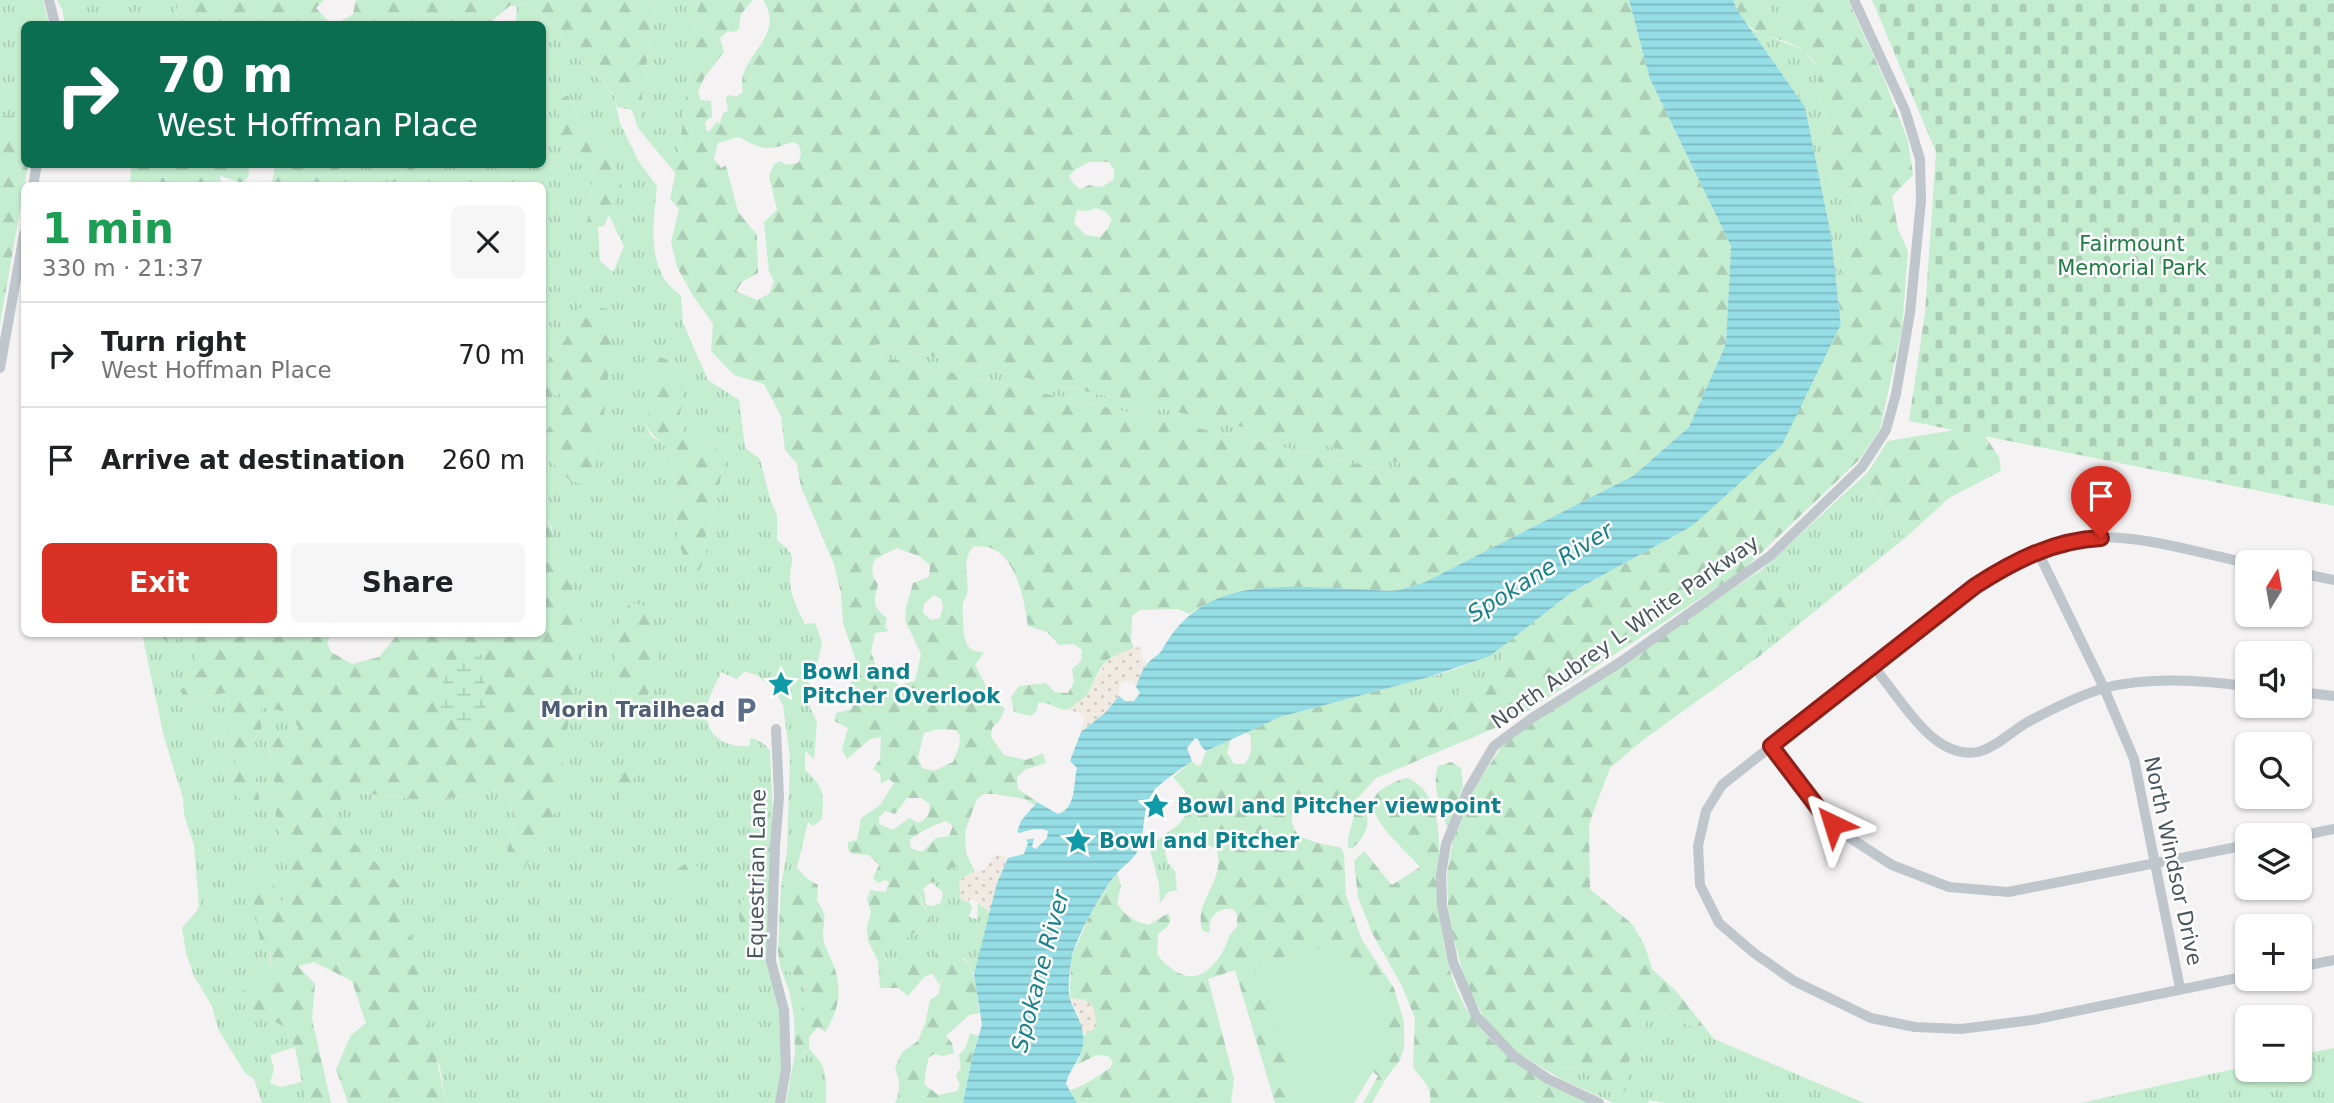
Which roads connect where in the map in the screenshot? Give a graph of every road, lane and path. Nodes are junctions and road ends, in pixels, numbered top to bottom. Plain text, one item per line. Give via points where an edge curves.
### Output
1 (49, 0) edge
2 (1854, 0) edge
3 (54, 21) edge
4 (21, 251) edge
5 (0, 368) edge
6 (2038, 552) junction
7 (2235, 560) edge
8 (2312, 575) edge
9 (2334, 580) edge
10 (1874, 667) junction
11 (2235, 684) edge
12 (2104, 688) junction
13 (2312, 693) edge
14 (2334, 696) edge
15 (776, 729) dead end
16 (1771, 746) junction
17 (2334, 829) edge
18 (2312, 834) edge
19 (2235, 847) edge
20 (2155, 862) junction
21 (2334, 960) edge
22 (2312, 965) edge
23 (2235, 978) edge
24 (2180, 988) junction
25 (780, 1103) edge
26 (1599, 1103) edge

1 - 3 street
2 - 26 street, North Aubrey L White Parkway via 1905,110 1920,159 1921,201 1910,313 1886,430 1863,467 1770,556 1494,746 1468,790 1446,844 1442,905 1453,962 1476,1016 1514,1056 1548,1079
4 - 5 street
6 - 7 street via 2078,539 2123,537
6 - 10 street via 1975,586
6 - 12 street, North Windsor Drive
8 - 9 street
10 - 12 street via 1929,735 1964,752 1999,744 2053,709
10 - 16 street
11 - 12 street via 2168,679
12 - 20 street, North Windsor Drive via 2134,759
13 - 14 street
15 - 25 street, Equestrian Lane via 779,797 771,961 784,1010 786,1069
16 - 20 street via 1822,813 1844,834 1892,864 1949,887 2008,892
16 - 24 street via 1722,785 1706,811 1698,846 1700,885 1719,923 1794,981 1871,1018 1915,1027 1961,1029 2032,1020
17 - 18 street
19 - 20 street
20 - 24 street, North Windsor Drive
21 - 22 street
23 - 24 street

